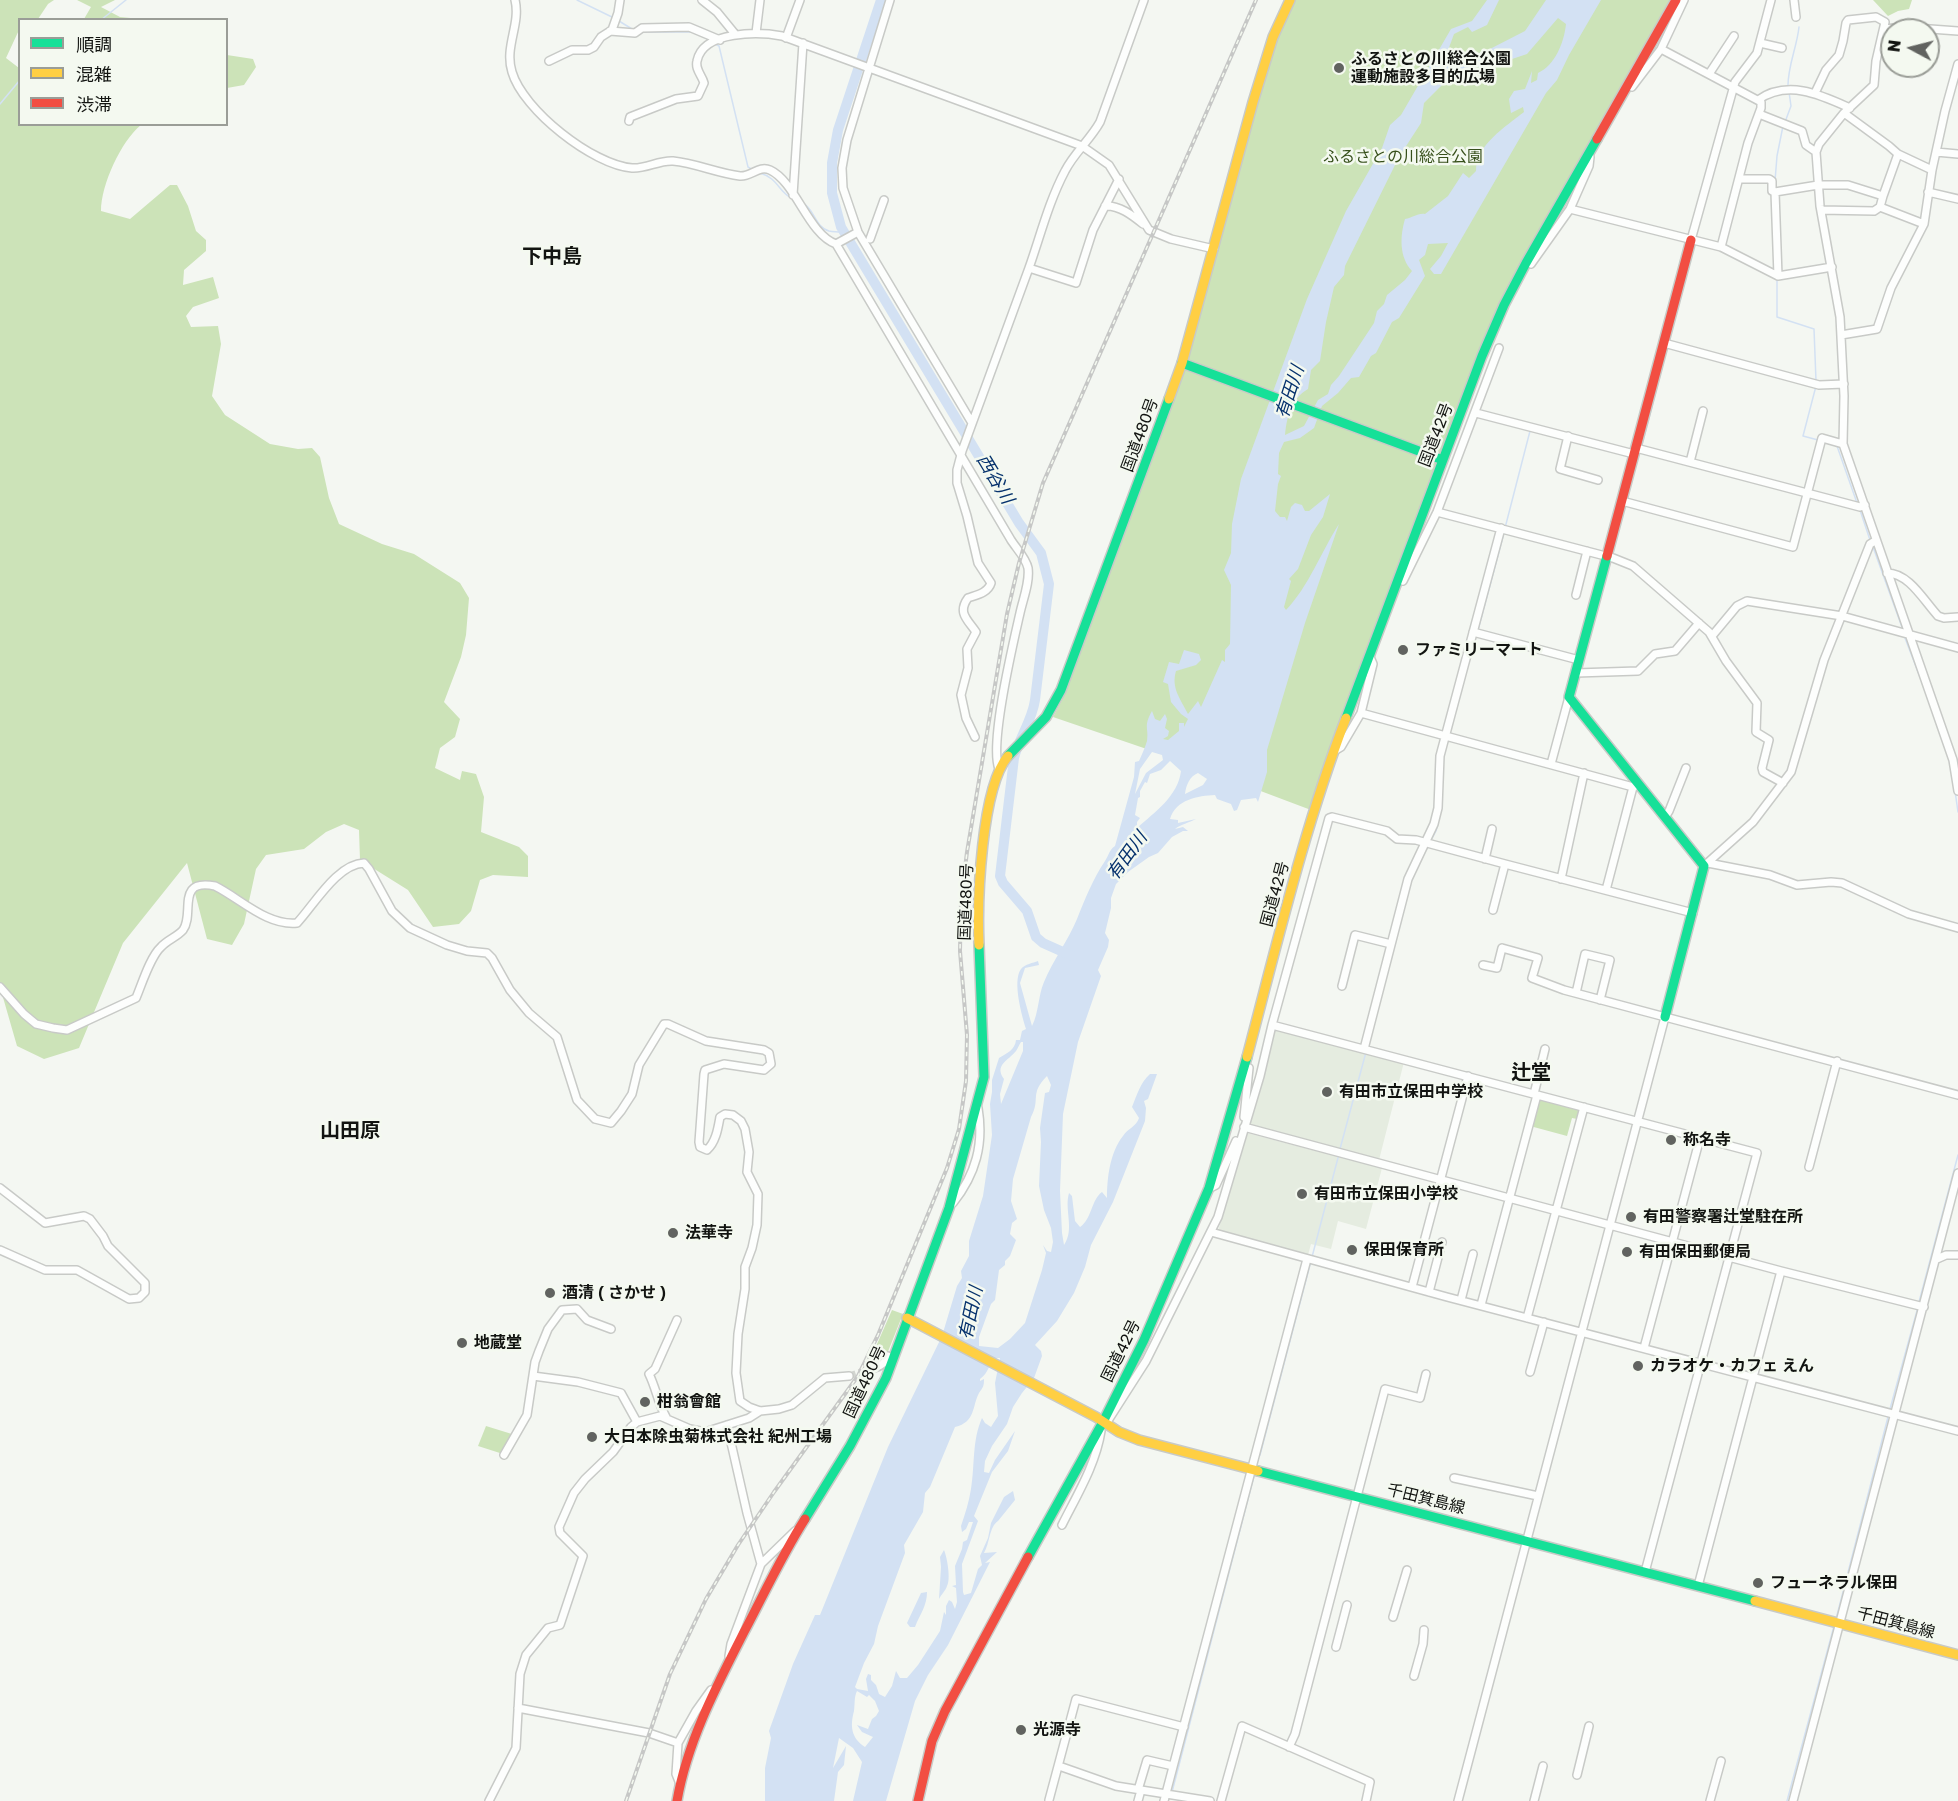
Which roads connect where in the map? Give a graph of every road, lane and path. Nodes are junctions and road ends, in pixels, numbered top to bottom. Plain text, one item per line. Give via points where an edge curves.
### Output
1 (515, 0) edge
2 (620, 0) edge
3 (702, 0) edge
4 (760, 0) edge
5 (800, 0) edge
6 (890, 0) edge
7 (1144, 0) edge
8 (1290, 0) edge
9 (1676, 0) edge
10 (1684, 0) edge
11 (1771, 0) edge
12 (1794, 0) edge
13 (1796, 17) dead end
14 (1880, 19) edge
15 (1940, 30) edge
16 (610, 31) junction
17 (1958, 31) edge
18 (756, 33) junction
19 (735, 34) junction
20 (1734, 36) dead end
21 (786, 38) junction
22 (720, 40) junction
23 (1760, 43) junction
24 (803, 44) junction
25 (1880, 47) edge
26 (1782, 48) dead end
27 (1661, 49) junction
28 (549, 61) dead end
29 (1958, 64) edge
30 (869, 68) junction
31 (1709, 74) junction
32 (1734, 87) junction
33 (1623, 93) junction
34 (1815, 93) junction
35 (1758, 100) junction
36 (1847, 110) junction
37 (1759, 114) junction
38 (629, 121) dead end
39 (1082, 146) junction
40 (1816, 152) junction
41 (1936, 152) junction
42 (1588, 154) junction
43 (1898, 154) junction
44 (1958, 154) edge
45 (1932, 170) junction
46 (1739, 178) junction
47 (1119, 180) junction
48 (1818, 185) junction
49 (1775, 192) junction
50 (1928, 192) junction
51 (793, 195) junction
52 (1883, 196) junction
53 (1958, 199) edge
54 (884, 200) dead end
55 (1105, 206) junction
56 (1880, 207) junction
57 (1570, 209) junction
58 (1821, 210) junction
59 (1924, 224) junction
60 (1149, 230) junction
61 (858, 232) junction
62 (870, 239) dead end
63 (1691, 240) junction
64 (836, 244) junction
65 (1721, 247) junction
66 (1214, 249) junction
67 (1526, 263) junction
68 (1832, 267) junction
69 (1029, 268) junction
70 (1778, 276) junction
71 (1841, 335) junction
72 (1664, 343) junction
73 (1499, 348) dead end
74 (1185, 364) junction
75 (1844, 384) junction
76 (1703, 411) dead end
77 (1476, 412) junction
78 (971, 425) junction
79 (1568, 436) junction
80 (1843, 444) junction
81 (1635, 451) junction
82 (962, 453) junction
83 (1440, 458) junction
84 (1690, 462) junction
85 (1598, 480) dead end
86 (1807, 493) junction
87 (1622, 501) junction
88 (1865, 505) junction
89 (1437, 512) junction
90 (1502, 528) junction
91 (1875, 541) junction
92 (1587, 551) junction
93 (1607, 556) junction
94 (1887, 573) junction
95 (1395, 587) junction
96 (1576, 595) dead end
97 (1842, 616) junction
98 (1958, 617) edge
99 (1699, 623) junction
100 (1473, 632) junction
101 (1908, 633) junction
102 (1712, 636) junction
103 (1958, 648) edge
104 (1368, 656) junction
105 (1579, 660) junction
106 (1576, 673) junction
107 (1569, 697) junction
108 (1361, 713) junction
109 (1446, 736) junction
110 (975, 737) dead end
111 (1334, 749) junction
112 (1956, 760) edge
113 (1551, 764) junction
114 (1686, 768) dead end
115 (999, 769) junction
116 (1584, 773) junction
117 (1784, 783) junction
118 (1636, 786) junction
119 (1958, 791) edge
120 (1665, 817) junction
121 (1492, 829) dead end
122 (1426, 843) junction
123 (1485, 859) junction
124 (1504, 864) junction
125 (1706, 865) junction
126 (1561, 879) junction
127 (1606, 890) junction
128 (1492, 910) dead end
129 (1693, 913) junction
130 (1958, 928) edge
131 (1391, 944) junction
132 (1483, 965) dead end
133 (1342, 986) dead end
134 (0, 987) edge
135 (1576, 993) junction
136 (1600, 1000) junction
137 (1665, 1017) junction
138 (1272, 1025) junction
139 (1364, 1049) junction
140 (1545, 1049) dead end
141 (1245, 1061) junction
142 (1837, 1061) junction
143 (1468, 1076) junction
144 (1535, 1094) junction
145 (1958, 1095) edge
146 (978, 1106) junction
147 (1584, 1107) junction
148 (1638, 1122) junction
149 (1244, 1127) junction
150 (1700, 1138) junction
151 (1809, 1167) dead end
152 (1958, 1173) edge
153 (1441, 1181) junction
154 (0, 1188) edge
155 (1209, 1188) junction
156 (1508, 1199) junction
157 (949, 1208) junction
158 (1555, 1212) junction
159 (1610, 1225) junction
160 (1211, 1232) junction
161 (1442, 1242) dead end
162 (1671, 1242) junction
163 (0, 1250) edge
164 (1473, 1254) dead end
165 (1958, 1255) edge
166 (1729, 1257) junction
167 (1307, 1259) junction
168 (1937, 1259) junction
169 (1781, 1271) junction
170 (1412, 1287) junction
171 (1429, 1292) junction
172 (1461, 1300) junction
173 (1480, 1305) junction
174 (1924, 1307) junction
175 (1527, 1318) junction
176 (677, 1320) dead end
177 (909, 1320) junction
178 (1544, 1322) junction
179 (611, 1329) dead end
180 (1582, 1332) junction
181 (1644, 1348) junction
182 (1702, 1364) junction
183 (864, 1371) tunnel mouth
184 (1530, 1372) dead end
185 (1426, 1374) dead end
186 (533, 1376) junction
187 (849, 1376) tunnel mouth
188 (1753, 1377) junction
189 (760, 1411) junction
190 (1895, 1413) junction
191 (666, 1417) junction
192 (1102, 1421) junction
193 (637, 1422) junction
194 (727, 1425) junction
195 (1958, 1431) edge
196 (504, 1455) dead end
197 (1250, 1468) junction
198 (1454, 1478) dead end
199 (1357, 1496) junction
200 (1538, 1496) junction
201 (1062, 1525) dead end
202 (800, 1527) junction
203 (1526, 1540) junction
204 (761, 1564) junction
205 (1407, 1570) dead end
206 (1645, 1572) junction
207 (1698, 1586) junction
208 (1347, 1605) dead end
209 (1393, 1617) dead end
210 (1835, 1622) junction
211 (1424, 1630) dead end
212 (1336, 1647) dead end
213 (1958, 1655) edge
214 (727, 1667) junction
215 (1414, 1676) dead end
216 (717, 1686) junction
217 (518, 1708) junction
218 (1589, 1726) dead end
219 (1184, 1727) junction
220 (678, 1743) junction
221 (1289, 1747) junction
222 (1721, 1761) dead end
223 (1059, 1766) junction
224 (1173, 1766) junction
225 (1543, 1766) dead end
226 (1577, 1775) dead end
227 (680, 1784) junction
228 (1140, 1790) junction
229 (1165, 1798) edge
230 (1049, 1800) edge
231 (489, 1801) edge
232 (677, 1801) edge
233 (918, 1801) edge
234 (1138, 1801) edge
235 (1210, 1801) edge
236 (1221, 1801) edge
237 (1366, 1801) edge
238 (1458, 1801) edge
239 (1534, 1801) edge
240 (1710, 1801) edge
241 (1793, 1801) edge

1 - 51 street via 509,52 514,80 529,102 576,145 629,168 670,161 743,176 766,169 777,175
2 - 16 street
3 - 19 street
4 - 18 street
5 - 21 street
6 - 30 street
7 - 39 street via 1100,122
8 - 66 main road, 国道480号 via 1273,37 1253,102
9 - 33 main road, 国道42号
10 - 27 street
11 - 23 street
12 - 13 street
14 - 34 street via 1848,20 1842,48
15 - 17 street
16 - 22 street via 635,33 642,28 689,27
16 - 28 street via 593,48 572,50
18 - 19 street
18 - 21 street
19 - 22 street
20 - 31 street
21 - 24 street
22 - 38 street via 698,56 697,69 704,83 698,96 676,99 638,113
23 - 26 street
23 - 32 street
24 - 30 street
24 - 51 street
25 - 36 street via 1874,86
27 - 31 street
27 - 33 street
29 - 41 street
30 - 39 street
30 - 61 street via 847,140 842,174 844,195
31 - 32 street
32 - 35 street
32 - 63 street
33 - 42 main road, 国道42号
34 - 35 street via 1778,92
34 - 36 street
35 - 37 street
36 - 40 street
36 - 43 street
37 - 40 street via 1802,130 1806,145
37 - 46 street
39 - 47 street via 1109,165
39 - 69 street via 1061,180
40 - 48 street
41 - 44 street
41 - 45 street
42 - 57 street via 1590,162
42 - 67 main road, 国道42号
43 - 45 street
43 - 52 street
45 - 50 street
46 - 49 street via 1771,180
46 - 65 street
47 - 55 street
47 - 60 street
48 - 49 street
48 - 52 street via 1848,185
48 - 58 street
49 - 70 street
50 - 53 street
50 - 59 street
51 - 64 street via 817,230
52 - 56 street
54 - 62 street
55 - 60 street via 1116,206
55 - 69 street via 1076,283
56 - 58 street via 1874,211
56 - 59 street
57 - 63 street
57 - 67 street via 1532,264
58 - 68 street
59 - 71 street via 1891,288 1877,329
60 - 66 street
61 - 64 street
61 - 78 street
63 - 65 street
63 - 72 main road
64 - 82 street
65 - 70 street
66 - 74 main road, 国道480号
67 - 83 main road, 国道42号 via 1504,305
68 - 70 street
68 - 71 street
69 - 78 street
71 - 75 street
72 - 75 street via 1819,385
72 - 81 main road
73 - 77 street
74 - 83 main road
74 - 115 main road, 国道480号 via 1054,706
75 - 80 street
76 - 84 street
77 - 79 street
77 - 89 street
78 - 82 street
79 - 81 street
79 - 85 street via 1560,469
80 - 86 street via 1822,438
80 - 88 street
81 - 84 street
81 - 87 main road
82 - 110 street via 957,483 978,563 991,583 985,591 968,598 963,609 965,619 976,632 967,650 968,668 961,695
82 - 115 street via 1028,570 1007,671 997,743
83 - 95 main road, 国道42号
84 - 86 street
86 - 87 street via 1793,547
86 - 88 street
87 - 93 main road
88 - 91 street
89 - 90 street
89 - 95 street via 1400,586
90 - 92 street
90 - 100 street
91 - 94 street
91 - 97 street via 1870,544
92 - 93 street
92 - 96 street
93 - 99 street via 1633,566
93 - 105 main road
94 - 98 street via 1909,582 1938,615
94 - 101 street
95 - 104 main road, 国道42号
97 - 101 street
97 - 102 street via 1745,601
97 - 117 street via 1824,660 1793,768
99 - 102 street
99 - 106 street via 1675,651 1655,654 1638,671
100 - 105 street
100 - 109 street
101 - 103 street
101 - 112 street
102 - 117 street via 1757,703 1756,732 1769,740 1763,772
104 - 108 street via 1373,663
104 - 111 main road, 国道42号
105 - 106 main road
106 - 107 main road
107 - 113 street
107 - 118 main road
108 - 109 street
108 - 111 street via 1341,747
109 - 113 street
109 - 122 street via 1439,760 1437,814
111 - 141 main road, 国道42号
112 - 119 street
113 - 116 street
114 - 120 street
115 - 146 main road, 国道480号 via 987,812 980,891 985,1064
116 - 118 street
116 - 126 street
117 - 125 street via 1740,835
118 - 120 main road
118 - 127 street
120 - 125 main road
121 - 123 street
122 - 123 street
122 - 131 street via 1408,879
122 - 138 street via 1396,839 1387,831 1329,818
123 - 124 street
124 - 126 street
124 - 128 street
125 - 129 main road
125 - 130 street via 1770,875 1800,886 1842,883 1909,914
126 - 127 street
127 - 129 street
129 - 137 main road
131 - 133 street via 1355,935
131 - 139 street
132 - 135 street via 1497,968 1502,948 1538,958 1532,978
134 - 189 street via 36,1024 67,1030 136,998 159,948 186,925 187,898 196,887 215,886 275,921 297,923 347,867 364,863 392,911 410,928 447,945 487,953 492,958 529,1014 557,1037 577,1100 596,1119 611,1123 621,1112 632,1094 639,1065 664,1024 706,1041 764,1050 771,1060 764,1070 724,1064 705,1070 699,1142 700,1147 710,1148 720,1117 725,1114 733,1115 745,1129 747,1172 758,1194 757,1225 745,1267 736,1373 740,1401
135 - 136 street
135 - 136 street via 1585,954 1610,960
136 - 137 street
137 - 142 street
137 - 148 street
138 - 139 street
138 - 149 street
139 - 143 street
140 - 144 street
141 - 149 street via 1249,1072
141 - 155 main road, 国道42号
142 - 145 street
142 - 151 street
143 - 144 street
143 - 153 street
144 - 147 street
144 - 156 street
146 - 157 main road, 国道480号
146 - 157 street via 978,1159
147 - 148 street
147 - 158 street
148 - 150 street
148 - 159 street
149 - 153 street
149 - 155 street via 1216,1185
149 - 160 street
150 - 162 street
150 - 166 street via 1757,1153
152 - 168 street
153 - 156 street
153 - 170 street
154 - 163 street via 45,1223 84,1216 90,1219 108,1246 145,1283 145,1292 139,1298 129,1299 77,1270 45,1270
155 - 192 main road, 国道42号 via 1144,1340
156 - 158 street
156 - 173 street
157 - 177 main road, 国道480号
158 - 159 street
158 - 175 street
159 - 162 street
159 - 180 street
160 - 167 street
160 - 192 street via 1146,1361 1112,1416
161 - 171 street
162 - 166 street
162 - 181 street
164 - 172 street
165 - 168 street
166 - 169 street
166 - 182 street
167 - 170 street
167 - 197 street
168 - 174 street
169 - 174 street
169 - 188 street
170 - 171 street
171 - 172 street
172 - 173 street
173 - 175 street
174 - 190 street
175 - 178 street
176 - 191 street via 655,1369 649,1374
177 - 183 street via 901,1322 885,1362
177 - 192 main road, 千田箕島線
177 - 202 main road, 国道480号 via 875,1400
178 - 180 street
178 - 184 street
179 - 186 street via 587,1320 577,1309 562,1310 548,1329
180 - 181 street
180 - 200 street
181 - 182 street
182 - 188 street
182 - 206 street
185 - 199 street via 1420,1398 1385,1389
186 - 193 street via 621,1393
186 - 196 street via 527,1415
187 - 189 street via 825,1378 792,1405
188 - 190 street
188 - 207 street
189 - 194 street
190 - 195 street
190 - 210 street
191 - 193 street
191 - 194 street via 700,1432
192 - 197 main road, 千田箕島線 via 1139,1440
192 - 201 street via 1100,1441 1084,1484
192 - 233 main road, 国道42号 via 945,1711 932,1741
193 - 217 street via 573,1493 560,1533 583,1556 560,1625 548,1628 526,1655 520,1674
194 - 204 street
197 - 199 main road, 千田箕島線
197 - 219 street
198 - 200 street
199 - 203 main road, 千田箕島線
199 - 221 street
200 - 203 street
202 - 204 street
202 - 214 main road, 国道480号
203 - 206 main road, 千田箕島線
203 - 238 street
204 - 214 street via 731,1644
205 - 209 street
206 - 207 main road, 千田箕島線
207 - 210 main road, 千田箕島線
208 - 212 street
210 - 213 main road, 千田箕島線
210 - 241 street
211 - 215 street
214 - 216 main road, 国道480号
216 - 220 street
216 - 227 main road, 国道480号
217 - 220 street via 649,1733
217 - 231 street via 516,1748
218 - 226 street
219 - 223 street via 1076,1700
219 - 224 street
220 - 227 street via 676,1774
221 - 236 street via 1242,1726
221 - 237 street via 1370,1782
222 - 240 street
223 - 228 street
223 - 230 street
224 - 228 street via 1147,1761
224 - 229 street
225 - 239 street
227 - 232 main road, 国道480号
228 - 229 street
228 - 234 street
229 - 235 street

